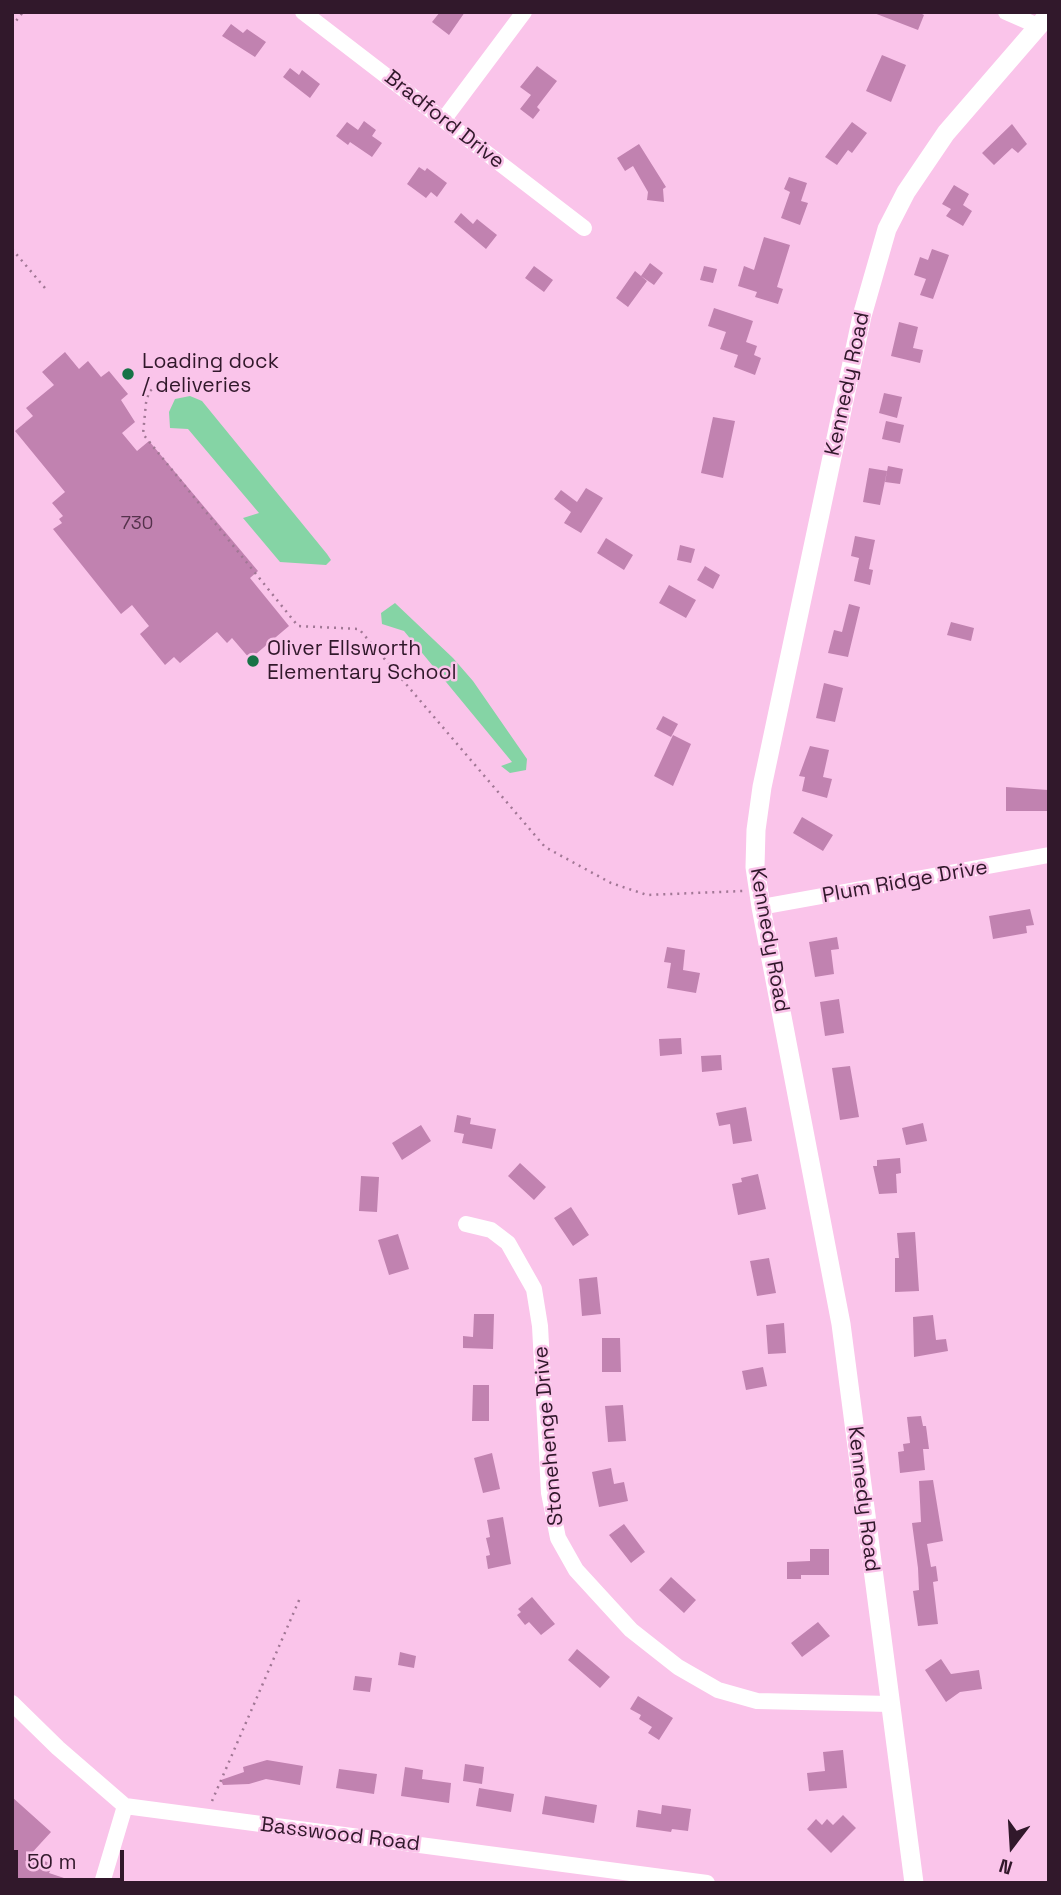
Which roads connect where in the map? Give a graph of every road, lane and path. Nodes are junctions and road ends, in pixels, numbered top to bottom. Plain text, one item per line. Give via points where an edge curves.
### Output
1 (23, 12) edge
2 (303, 12) edge
3 (524, 12) edge
4 (1006, 12) edge
5 (1043, 20) edge
6 (12, 26) edge
7 (444, 119) junction
8 (584, 228) dead end
9 (12, 249) edge
10 (45, 288) dead end
11 (157, 385) dead end
12 (1049, 855) edge
13 (758, 887) junction
14 (761, 907) junction
15 (466, 1224) dead end
16 (300, 1598) dead end
17 (12, 1703) edge
18 (890, 1704) junction
19 (125, 1806) junction
20 (207, 1818) junction
21 (102, 1883) edge
22 (707, 1883) edge
23 (914, 1883) edge

1 - 6 path
2 - 7 street, Bradford Drive
3 - 7 street
4 - 5 street
5 - 13 street, Kennedy Road via 946,134 906,191 874,268 762,787 756,837
7 - 8 street, Bradford Drive
9 - 10 path
11 - 13 path via 146,402 143,434 298,626 359,629 545,847 611,883 647,895 738,893
12 - 14 street, Plum Ridge Drive
13 - 14 street, Kennedy Road
14 - 18 street, Kennedy Road via 841,1324
15 - 18 street, Stonehenge Drive via 491,1230 508,1243 534,1289 549,1493 558,1538 576,1570 631,1630 678,1667 718,1690 757,1701
16 - 20 path via 218,1782
17 - 19 street
18 - 23 street, Kennedy Road
19 - 20 street, Basswood Road
19 - 21 street
20 - 22 street, Basswood Road

